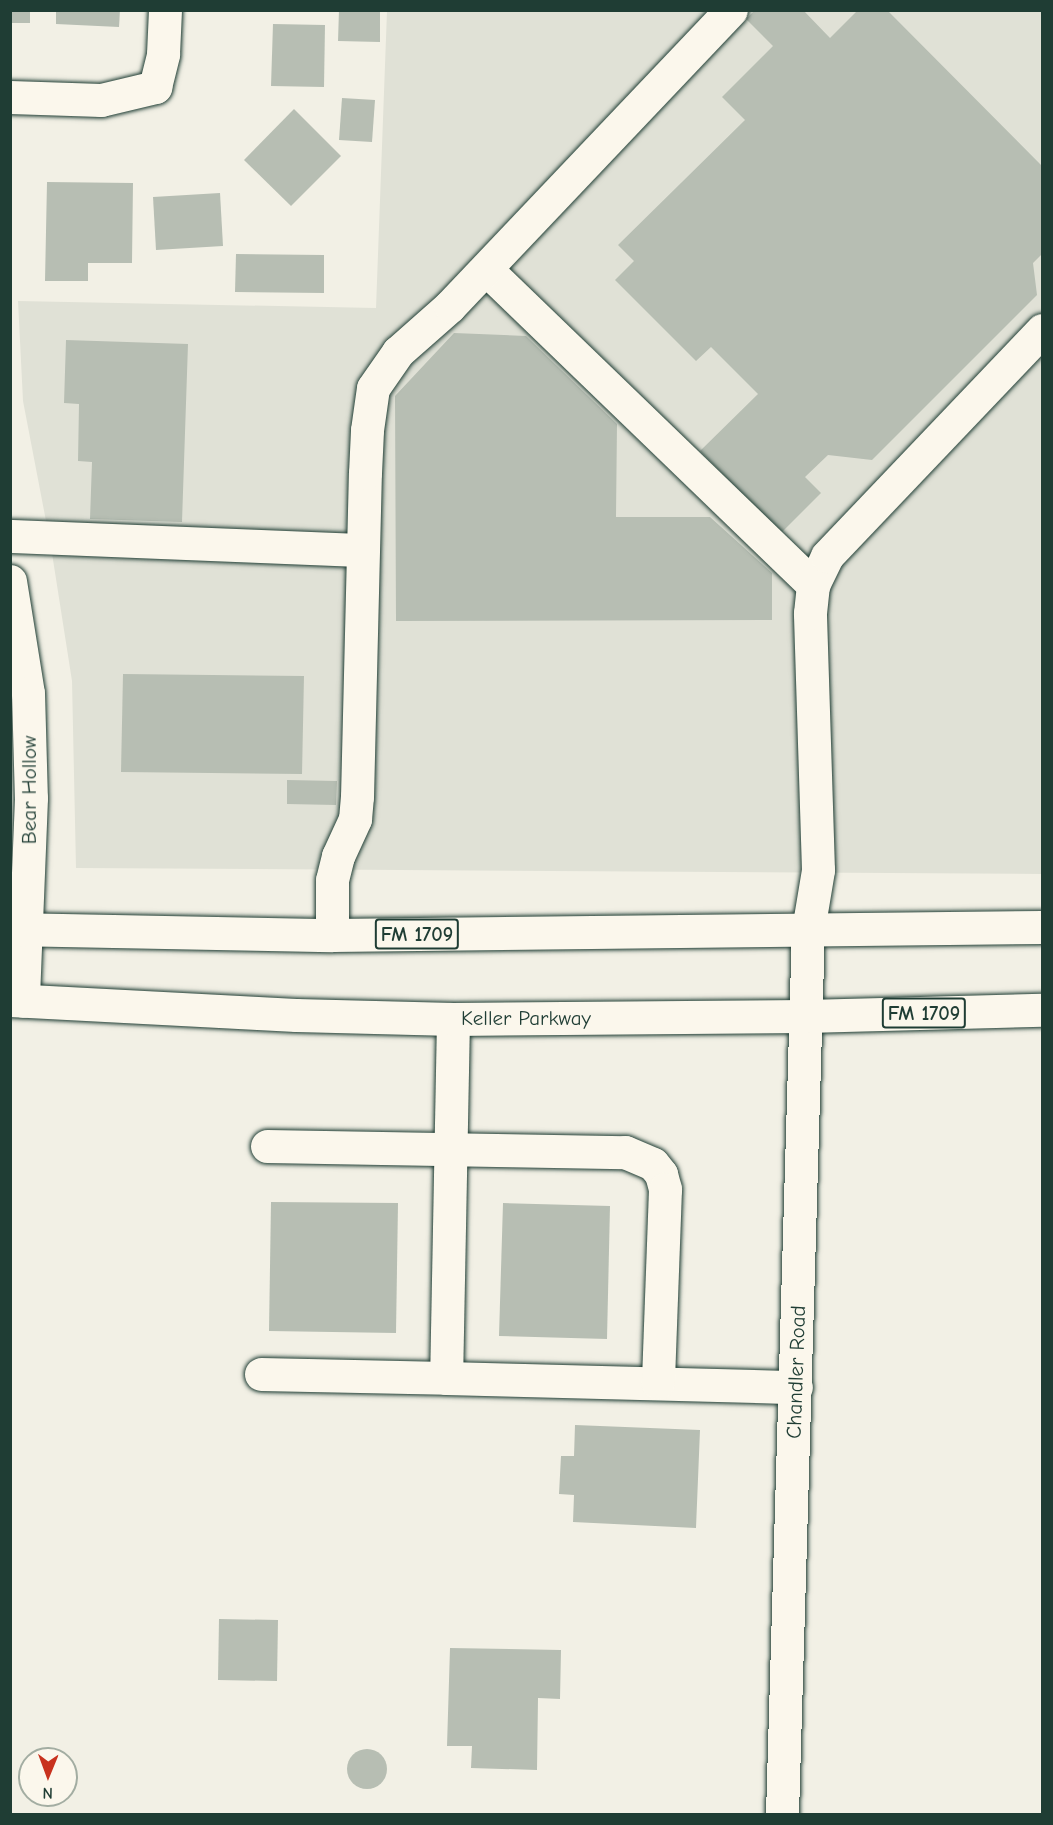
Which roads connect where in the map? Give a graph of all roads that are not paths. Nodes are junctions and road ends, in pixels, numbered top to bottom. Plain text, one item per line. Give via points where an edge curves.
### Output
1 (165, 10) edge
2 (731, 10) edge
3 (10, 97) edge
4 (486, 268) junction
5 (1042, 330) edge
6 (10, 536) edge
7 (362, 549) junction
8 (10, 581) edge
9 (813, 585) junction
10 (1042, 927) edge
11 (18, 929) edge
12 (808, 930) junction
13 (332, 934) junction
14 (17, 1001) edge
15 (1042, 1010) edge
16 (806, 1016) junction
17 (453, 1019) junction
18 (267, 1146) dead end
19 (452, 1149) junction
20 (261, 1374) dead end
21 (446, 1378) junction
22 (658, 1383) junction
23 (796, 1387) junction
24 (782, 1815) edge

1 - 3 main road via 163,54 155,87 101,100
2 - 4 main road
4 - 7 main road via 398,352 373,388 367,430
4 - 9 main road
5 - 9 main road via 827,556
6 - 7 main road
7 - 13 main road via 357,797 355,819 332,880
8 - 11 main road, Bear Hollow via 28,693 31,798
9 - 12 main road, Chandler Road via 810,622 818,870
10 - 12 main road, FM 1709
11 - 13 main road, FM 1709
11 - 14 main road, Bear Hollow
12 - 13 main road, FM 1709
12 - 16 main road, Chandler Road
14 - 17 main road, Keller Parkway / FM 1709
15 - 16 main road, Keller Parkway / FM 1709
16 - 17 main road, Keller Parkway / FM 1709
16 - 23 main road, Chandler Road
17 - 19 main road
18 - 19 main road
19 - 21 main road
19 - 22 main road via 625,1152 653,1164 661,1174 664,1189
20 - 21 main road
21 - 22 main road
22 - 23 main road
23 - 24 main road, Chandler Road

